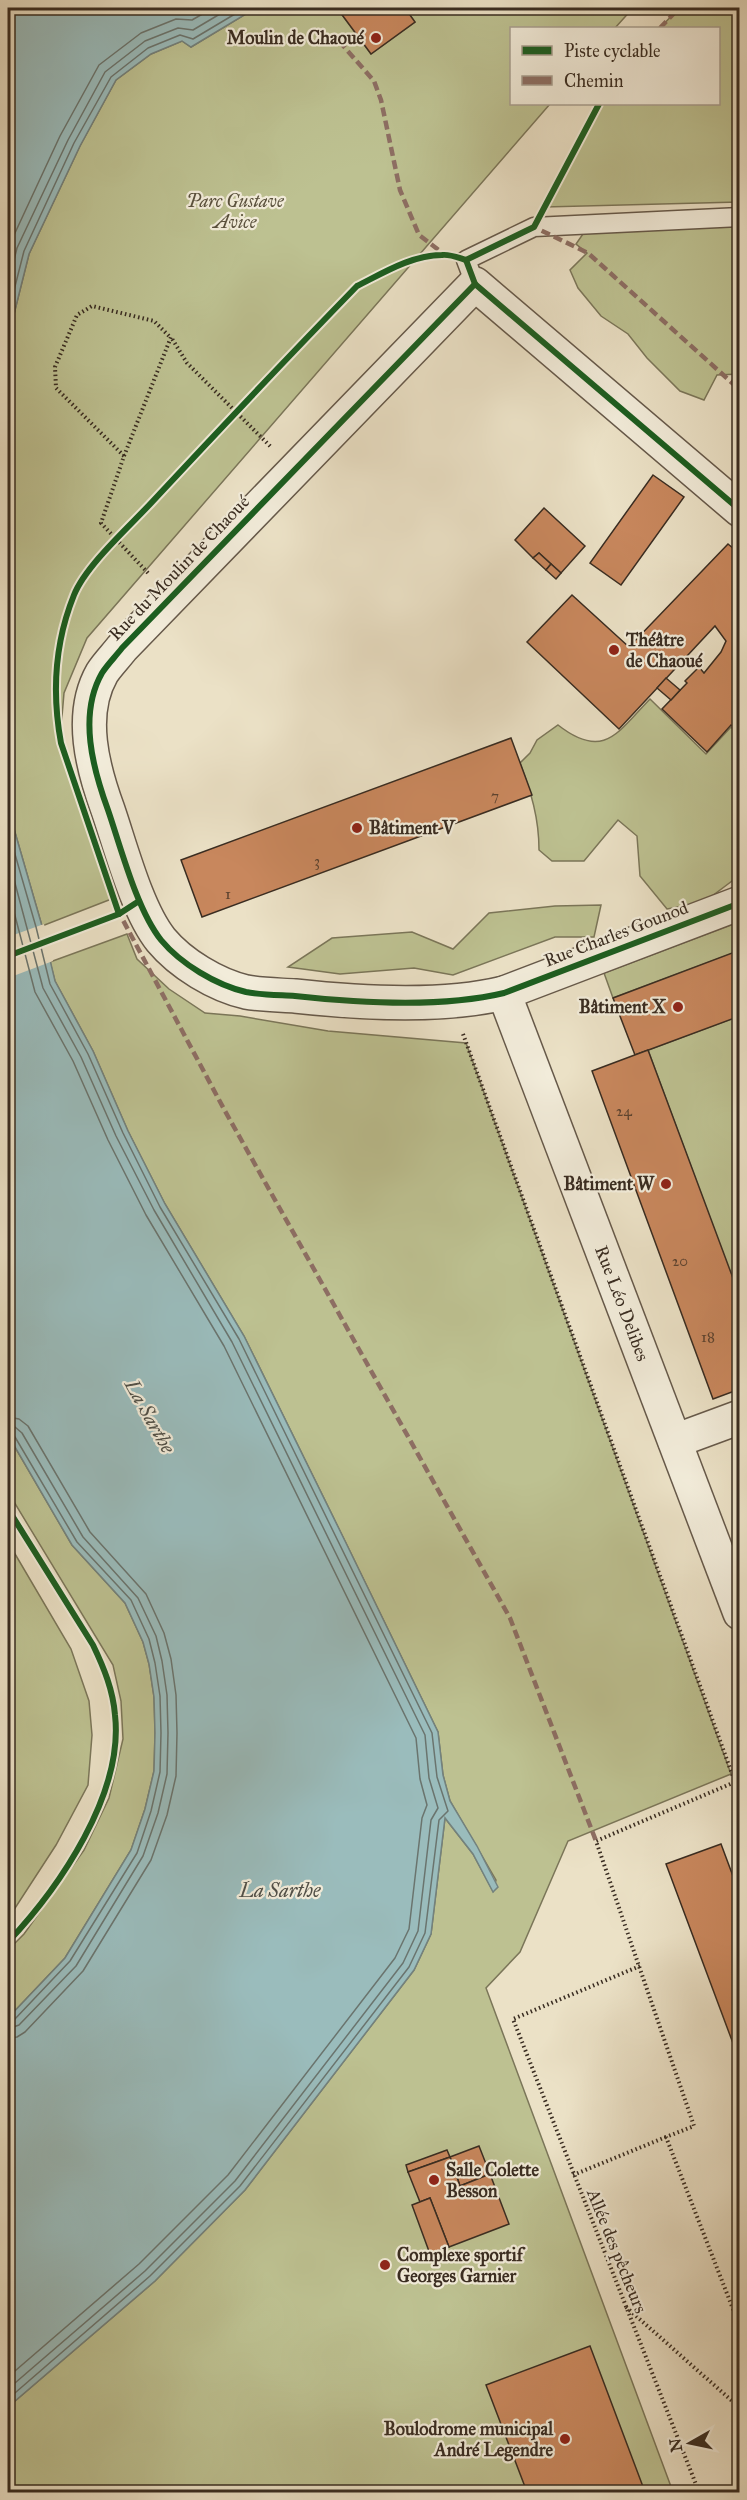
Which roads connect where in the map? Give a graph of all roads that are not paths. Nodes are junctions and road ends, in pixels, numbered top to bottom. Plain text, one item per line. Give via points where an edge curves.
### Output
1 (740, 217) edge
2 (476, 284) junction
3 (740, 510) edge
4 (740, 903) edge
5 (504, 993) junction
6 (740, 1417) edge
7 (675, 1441) junction
8 (740, 1613) edge

1 - 2 lane via 534,227 466,260
2 - 3 street
2 - 5 street, Rue du Moulin de Chaoué via 122,648 101,674 91,706 91,728 95,774 139,901 161,940 212,980 246,992 333,1000 451,1002
4 - 5 street, Rue Charles Gounod
5 - 7 street, Rue Léo Delibes
6 - 7 street
7 - 8 street, Rue Léo Delibes

